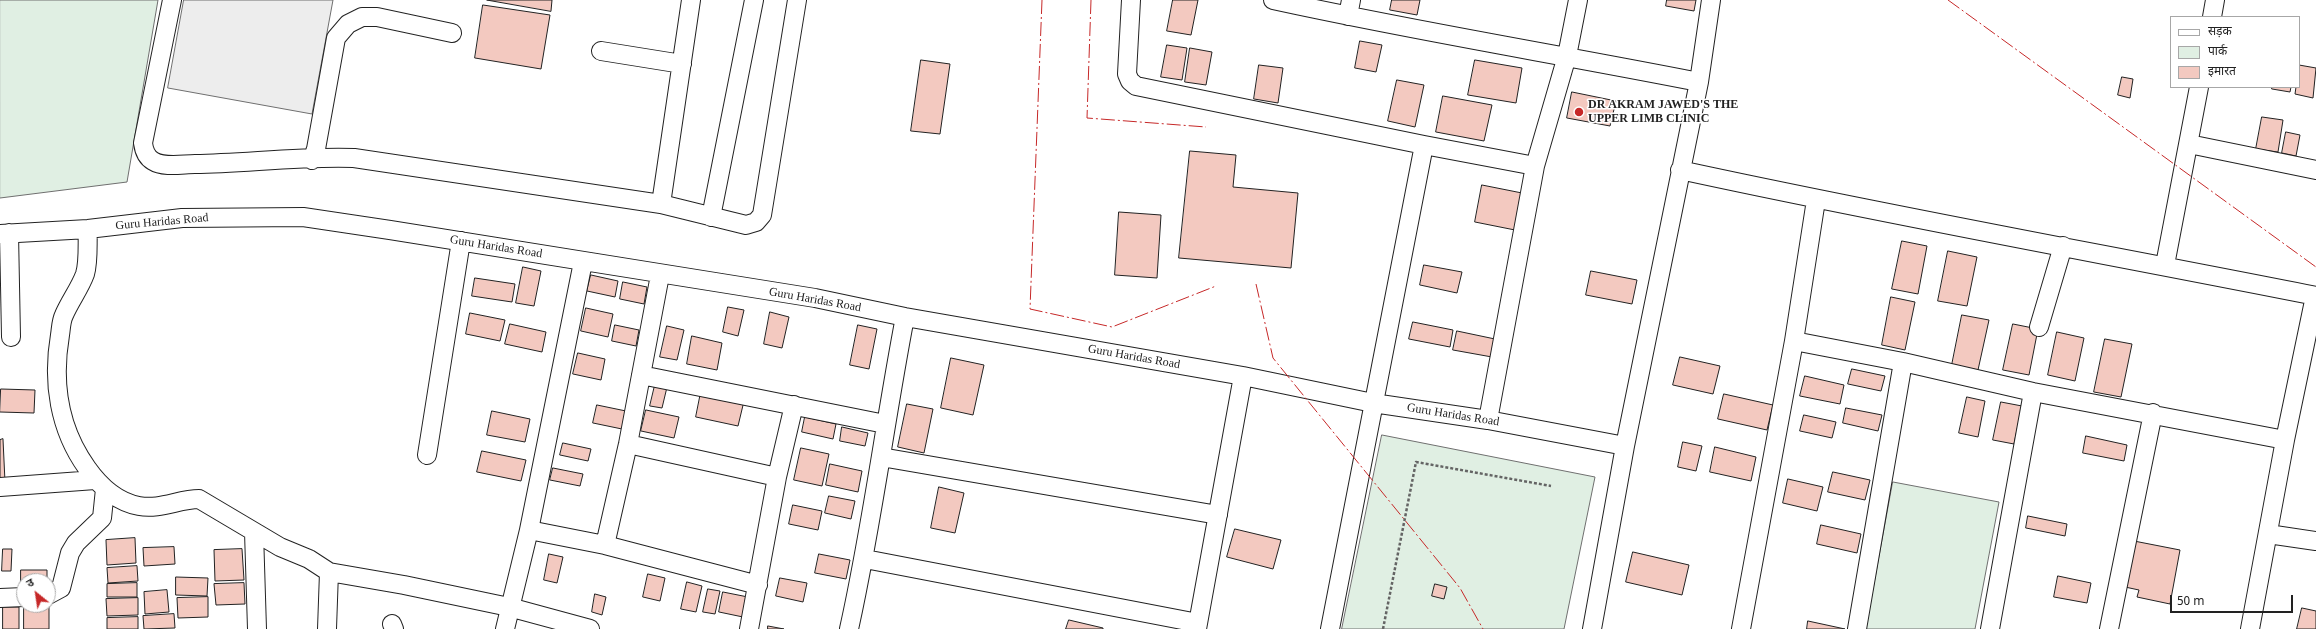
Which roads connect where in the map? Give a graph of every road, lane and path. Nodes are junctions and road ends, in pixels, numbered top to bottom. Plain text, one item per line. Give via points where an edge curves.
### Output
1 (172, 0) edge
2 (691, 0) edge
3 (754, 0) edge
4 (797, 0) edge
5 (1131, 0) edge
6 (1273, 0) edge
7 (1578, 0) edge
8 (1711, 0) edge
9 (2215, 0) edge
10 (1349, 8) edge
11 (2212, 16) edge
12 (452, 33) dead end
13 (601, 51) dead end
14 (1567, 56) junction
15 (682, 64) junction
16 (1698, 82) junction
17 (2199, 88) edge
18 (2188, 144) junction
19 (1424, 146) junction
20 (312, 160) junction
21 (1535, 166) junction
22 (1680, 170) junction
23 (2316, 170) edge
24 (1816, 200) junction
25 (661, 204) junction
26 (711, 217) junction
27 (88, 229) junction
28 (4, 234) edge
29 (461, 241) junction
30 (2063, 246) junction
31 (583, 262) junction
32 (2164, 265) junction
33 (660, 275) junction
34 (2316, 296) edge
35 (905, 318) junction
36 (2039, 327) dead end
37 (11, 337) dead end
38 (1794, 341) junction
39 (1903, 362) junction
40 (641, 375) junction
41 (1243, 376) junction
42 (2033, 392) junction
43 (1373, 403) junction
44 (794, 405) junction
45 (2153, 413) junction
46 (1488, 420) junction
47 (885, 424) junction
48 (2285, 440) junction
49 (628, 444) junction
50 (1625, 446) junction
51 (427, 455) dead end
52 (881, 457) junction
53 (777, 477) junction
54 (100, 485) junction
55 (1552, 486) dead end
56 (0, 487) edge
57 (1218, 515) junction
58 (528, 530) junction
59 (254, 532) junction
60 (2268, 534) junction
61 (2316, 541) edge
62 (605, 545) junction
63 (865, 559) junction
64 (329, 572) junction
65 (758, 585) junction
66 (56, 592) edge
67 (16, 597) edge
68 (0, 598) edge
69 (510, 607) junction
70 (1197, 626) edge
71 (257, 629) edge
72 (328, 629) edge
73 (505, 629) edge
74 (590, 629) edge
75 (749, 629) edge
76 (849, 629) edge
77 (1330, 629) edge
78 (1383, 629) edge
79 (1592, 629) edge
80 (1742, 629) edge
81 (1857, 629) edge
82 (1990, 629) edge
83 (2109, 629) edge
84 (2250, 629) edge

1 - 20 street via 143,143 145,153 154,162 165,164
2 - 15 street
3 - 26 street
4 - 26 street via 762,215 756,222 746,225
5 - 19 street via 1127,74 1130,82 1136,86
6 - 10 street
7 - 14 street
8 - 16 street
9 - 11 street
10 - 14 street
12 - 20 street via 378,17 362,18 348,24 336,38
13 - 15 street
14 - 16 street
14 - 21 street
15 - 25 street
16 - 22 street
17 - 18 street
18 - 23 street
18 - 32 street
19 - 21 street
19 - 43 street
20 - 25 street via 354,158
21 - 46 street
22 - 24 street
22 - 50 street
24 - 30 street
24 - 38 street
25 - 26 street
27 - 28 street, Guru Haridas Road
27 - 29 street, Guru Haridas Road via 182,218 303,218
27 - 54 street via 85,273 63,316 56,354 56,372 62,422 73,446
28 - 37 street
29 - 31 street, Guru Haridas Road
29 - 51 street
30 - 32 street
30 - 36 street
31 - 33 street, Guru Haridas Road
31 - 58 street
32 - 34 street
33 - 35 street, Guru Haridas Road via 815,298
33 - 40 street
34 - 48 street
35 - 41 street, Guru Haridas Road
35 - 47 street
38 - 39 street
38 - 80 street
39 - 42 street
39 - 81 street
40 - 44 street
40 - 49 street
41 - 43 street, Guru Haridas Road
41 - 57 street
42 - 45 street
42 - 82 street
43 - 46 street, Guru Haridas Road
43 - 77 street
44 - 47 street
44 - 53 street
45 - 48 street
45 - 83 street
46 - 50 street, Guru Haridas Road
47 - 52 street
48 - 60 street
49 - 53 street
49 - 62 street
50 - 79 street
52 - 57 street
52 - 63 street
53 - 65 street
54 - 56 street
54 - 59 street via 130,504 141,506 156,507 199,499
54 - 66 street via 102,518 76,543 68,560 64,584
55 - 78 path via 1416,462
57 - 70 street
58 - 62 street
58 - 69 street
59 - 64 street via 280,547 309,559
59 - 71 street
60 - 61 street
60 - 84 street
62 - 65 street
63 - 70 street
63 - 76 street
64 - 69 street
64 - 72 street
65 - 75 street
67 - 68 street
69 - 73 street
69 - 74 street

